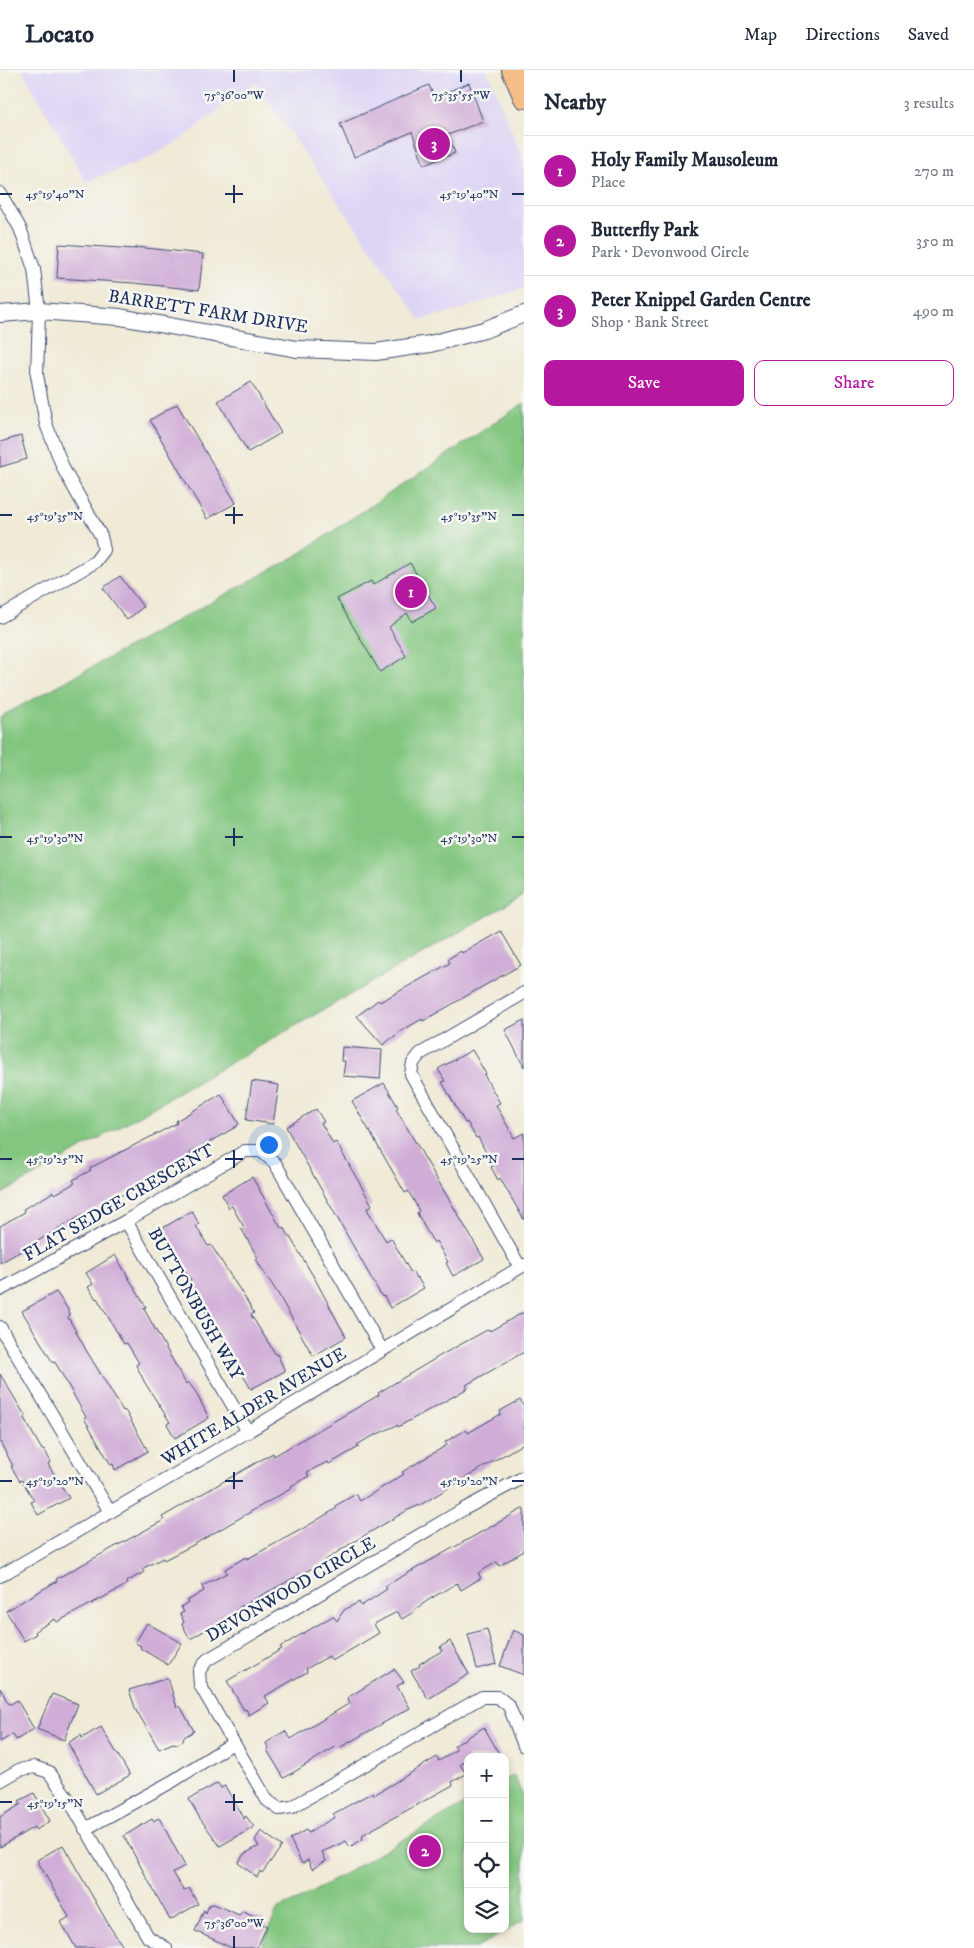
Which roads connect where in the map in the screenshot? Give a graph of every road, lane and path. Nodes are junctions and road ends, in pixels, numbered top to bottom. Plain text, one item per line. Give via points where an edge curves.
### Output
1 (512, 70) edge
2 (524, 98) edge
3 (0, 193) edge
4 (39, 311) junction
5 (0, 314) edge
6 (524, 314) edge
7 (0, 617) edge
8 (524, 993) edge
9 (126, 1221) junction
10 (522, 1266) edge
11 (0, 1290) edge
12 (0, 1327) edge
13 (382, 1350) junction
14 (248, 1432) junction
15 (524, 1477) edge
16 (110, 1512) junction
17 (0, 1576) edge
18 (234, 1743) junction
19 (524, 1746) edge
20 (0, 1781) edge
21 (85, 1828) junction
22 (166, 1948) edge

1 - 2 main road
3 - 4 street via 20,228 34,270
4 - 5 street, BARRETT FARM DRIVE
4 - 6 street, BARRETT FARM DRIVE via 120,317 296,349 376,352 430,344 484,330
4 - 7 street via 37,375 46,424 64,470 101,536 104,550 95,562
8 - 10 street via 420,1054 413,1063 411,1074
9 - 11 street, FLAT SEDGE CRESCENT
9 - 13 street, FLAT SEDGE CRESCENT via 245,1151 261,1151 275,1163
9 - 14 street, BUTTONBUSH WAY
10 - 13 street, WHITE ALDER AVENUE
12 - 16 street
13 - 14 street, WHITE ALDER AVENUE
14 - 16 street, WHITE ALDER AVENUE
15 - 18 street, DEVONWOOD CIRCLE via 207,1660 200,1671 200,1685
16 - 17 street, WHITE ALDER AVENUE
18 - 19 street, DEVONWOOD CIRCLE via 267,1800 279,1809 292,1807 482,1697 498,1697 509,1706
18 - 21 street via 173,1781
20 - 21 street via 19,1770 34,1767 49,1772
21 - 22 street via 148,1937

